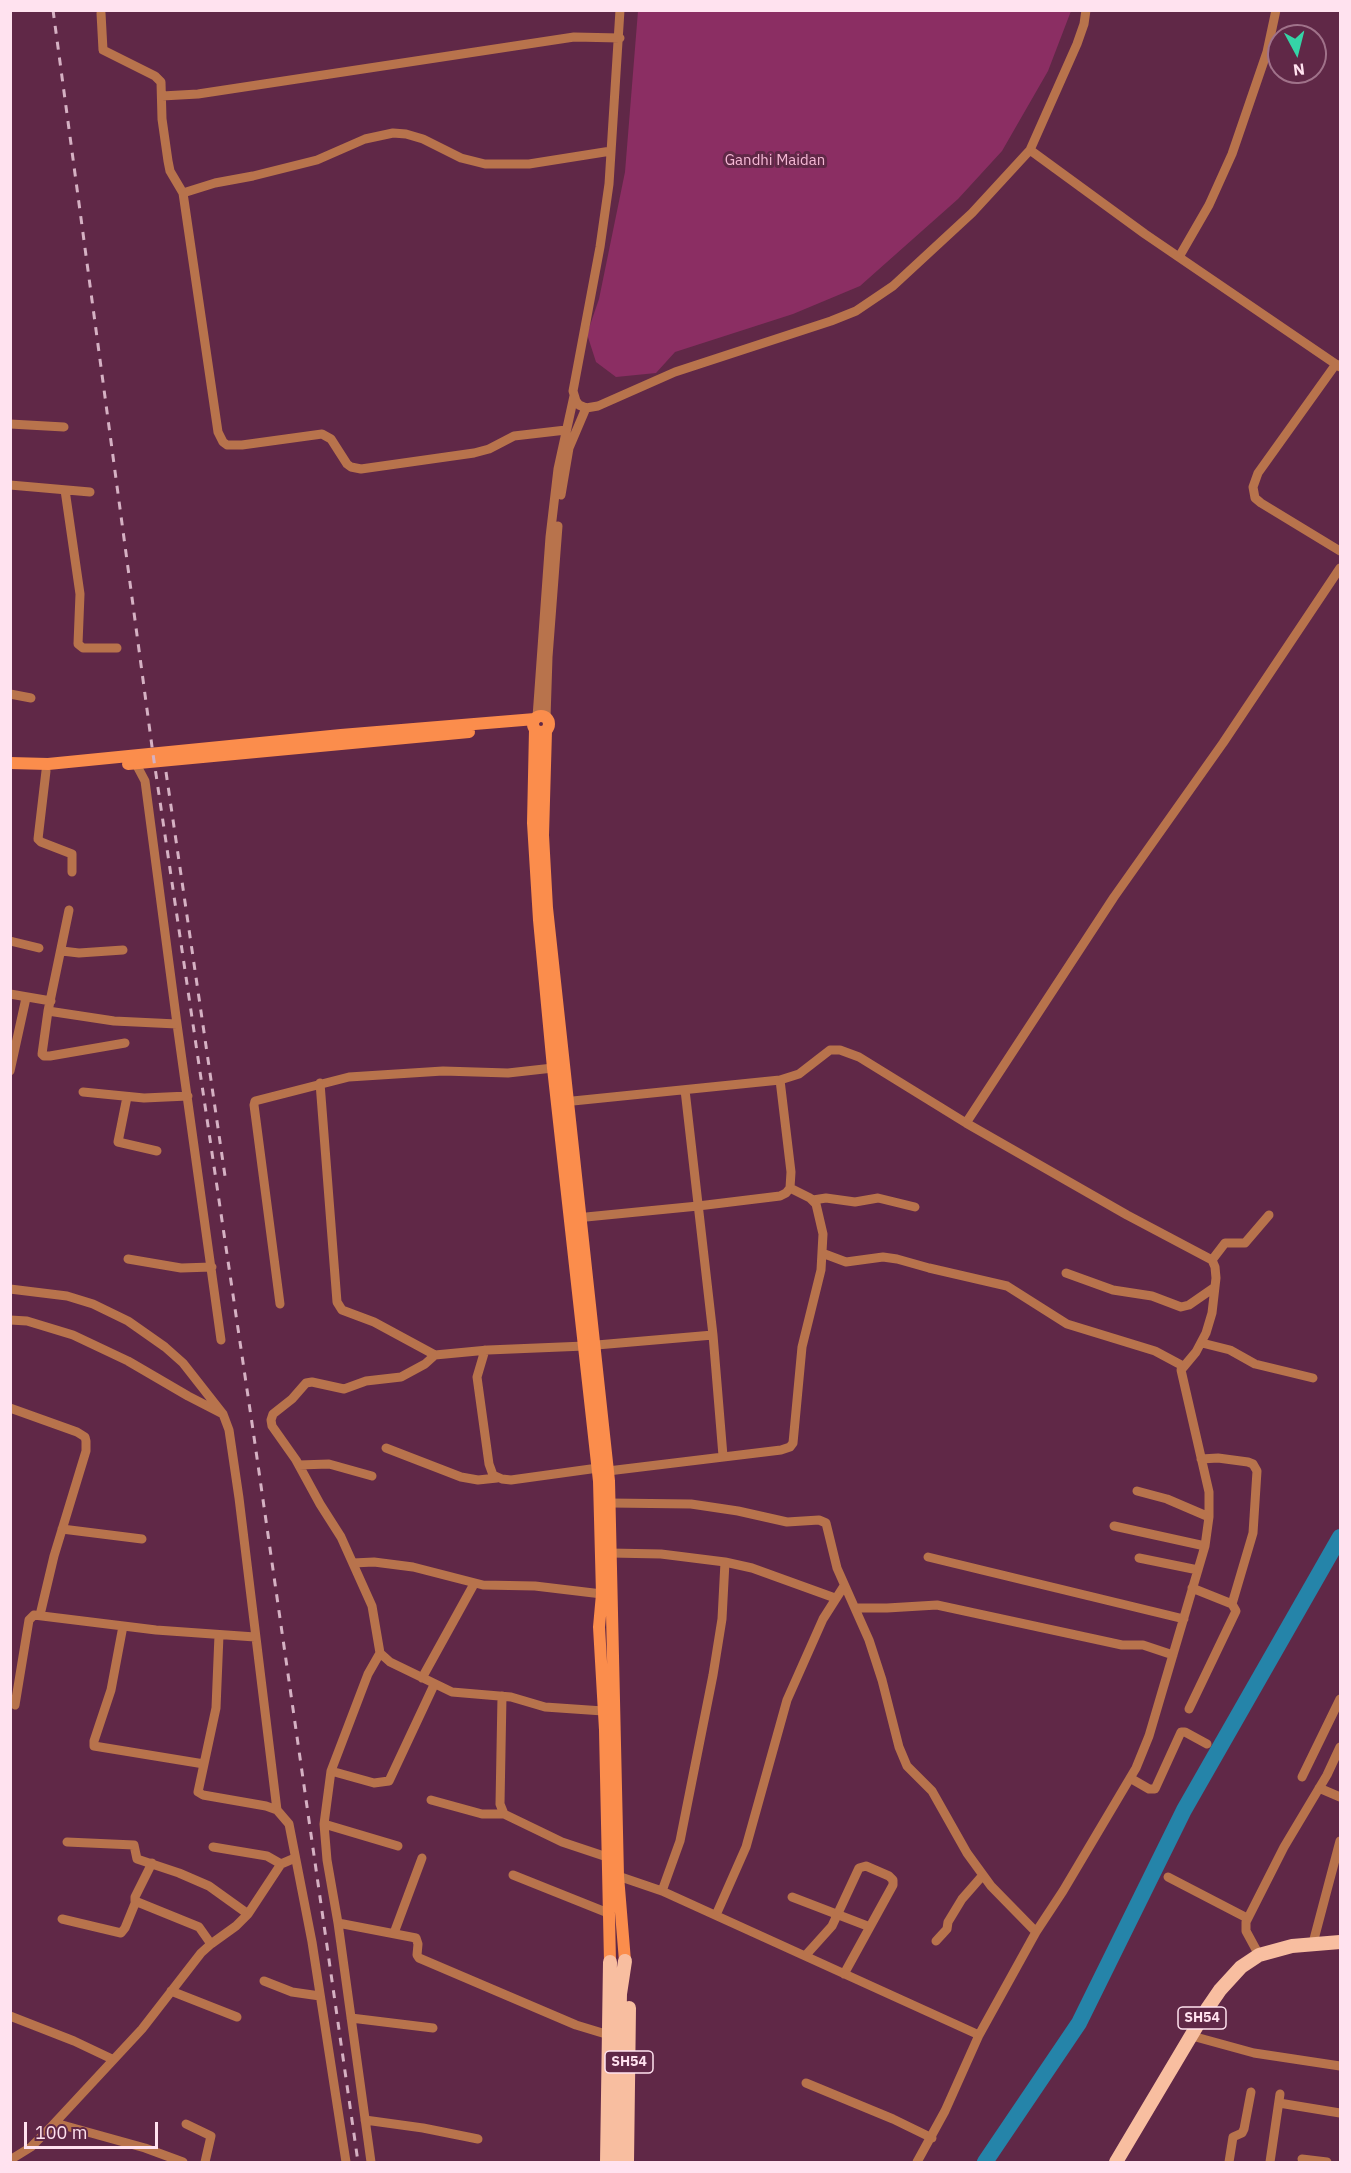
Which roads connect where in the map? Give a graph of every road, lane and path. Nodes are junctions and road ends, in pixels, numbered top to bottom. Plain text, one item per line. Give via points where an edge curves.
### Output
1 (620, 10) edge
2 (1086, 10) edge
3 (1276, 10) edge
4 (101, 13) dead end
5 (620, 38) junction
6 (162, 96) junction
7 (1030, 150) junction
8 (611, 151) junction
9 (183, 193) junction
10 (1179, 257) junction
11 (1338, 365) edge
12 (574, 396) junction
13 (586, 408) junction
14 (10, 424) edge
15 (64, 427) dead end
16 (566, 430) junction
17 (10, 485) edge
18 (65, 490) junction
19 (90, 492) dead end
20 (1341, 551) edge
21 (1341, 568) edge
22 (117, 648) dead end
23 (10, 694) edge
24 (31, 698) dead end
25 (539, 724) junction
26 (10, 763) edge
27 (136, 764) junction
28 (10, 771) edge
29 (46, 771) junction
30 (72, 872) dead end
31 (69, 910) dead end
32 (10, 941) edge
33 (39, 948) dead end
34 (123, 950) dead end
35 (62, 951) junction
36 (10, 994) edge
37 (26, 998) junction
38 (49, 1006) junction
39 (177, 1024) junction
40 (125, 1043) dead end
41 (553, 1068) junction
42 (10, 1071) edge
43 (780, 1080) junction
44 (320, 1083) junction
45 (685, 1090) junction
46 (83, 1092) dead end
47 (127, 1096) junction
48 (188, 1096) junction
49 (563, 1102) junction
50 (966, 1122) junction
51 (157, 1150) dead end
52 (790, 1188) junction
53 (813, 1200) junction
54 (698, 1206) junction
55 (915, 1207) dead end
56 (1269, 1215) dead end
57 (576, 1218) junction
58 (822, 1253) junction
59 (128, 1259) dead end
60 (1212, 1260) junction
61 (212, 1267) junction
62 (1066, 1273) dead end
63 (1215, 1287) junction
64 (10, 1288) edge
65 (280, 1305) dead end
66 (10, 1320) edge
67 (713, 1335) junction
68 (221, 1340) dead end
69 (1202, 1343) junction
70 (590, 1346) junction
71 (485, 1350) junction
72 (435, 1355) junction
73 (1183, 1366) junction
74 (1314, 1378) dead end
75 (10, 1408) edge
76 (223, 1414) junction
77 (386, 1448) dead end
78 (723, 1456) junction
79 (1201, 1459) junction
80 (299, 1465) junction
81 (603, 1469) junction
82 (372, 1476) dead end
83 (497, 1478) junction
84 (1137, 1491) dead end
85 (610, 1503) junction
86 (1209, 1517) junction
87 (1114, 1526) dead end
88 (62, 1529) junction
89 (142, 1539) dead end
90 (1205, 1546) junction
91 (610, 1553) junction
92 (928, 1557) dead end
93 (1139, 1558) dead end
94 (725, 1562) junction
95 (353, 1563) junction
96 (1198, 1570) junction
97 (474, 1584) junction
98 (844, 1586) junction
99 (1192, 1588) junction
100 (602, 1594) junction
101 (835, 1598) junction
102 (1232, 1604) junction
103 (855, 1608) junction
104 (40, 1615) junction
105 (1184, 1619) junction
106 (123, 1626) junction
107 (219, 1635) junction
108 (255, 1637) junction
109 (380, 1653) junction
110 (1173, 1655) junction
111 (422, 1678) junction
112 (434, 1685) junction
113 (502, 1696) junction
114 (1341, 1699) edge
115 (15, 1705) dead end
116 (1189, 1709) dead end
117 (603, 1711) junction
118 (1338, 1712) edge
119 (1207, 1744) dead end
120 (1341, 1747) edge
121 (204, 1764) junction
122 (332, 1772) junction
123 (1302, 1777) dead end
124 (1130, 1778) junction
125 (1319, 1788) junction
126 (1341, 1797) edge
127 (431, 1800) dead end
128 (277, 1810) junction
129 (504, 1814) junction
130 (324, 1824) junction
131 (1341, 1841) edge
132 (67, 1842) dead end
133 (213, 1846) dead end
134 (398, 1846) dead end
135 (607, 1857) junction
136 (295, 1858) junction
137 (422, 1858) dead end
138 (152, 1863) junction
139 (281, 1864) junction
140 (513, 1875) dead end
141 (983, 1875) junction
142 (618, 1876) junction
143 (1168, 1877) dead end
144 (662, 1891) junction
145 (792, 1897) dead end
146 (136, 1901) junction
147 (608, 1913) junction
148 (248, 1914) junction
149 (716, 1915) junction
150 (839, 1915) junction
151 (1247, 1918) junction
152 (62, 1919) dead end
153 (338, 1923) junction
154 (870, 1927) junction
155 (1036, 1932) junction
156 (394, 1933) junction
157 (936, 1941) dead end
158 (1341, 1942) edge
159 (1313, 1943) junction
160 (211, 1944) junction
161 (1259, 1955) junction
162 (805, 1956) junction
163 (626, 1961) junction
164 (610, 1962) junction
165 (844, 1974) junction
166 (264, 1981) dead end
167 (171, 1991) junction
168 (620, 1994) junction
169 (320, 1996) junction
170 (10, 2016) edge
171 (237, 2017) dead end
172 (351, 2018) junction
173 (433, 2028) dead end
174 (609, 2035) junction
175 (979, 2035) junction
176 (1192, 2036) junction
177 (112, 2059) junction
178 (1341, 2066) edge
179 (806, 2083) dead end
180 (1251, 2092) dead end
181 (1341, 2113) edge
182 (365, 2120) junction
183 (55, 2123) junction
184 (186, 2124) dead end
185 (932, 2138) junction
186 (478, 2139) dead end
187 (1302, 2159) dead end
188 (10, 2160) edge
189 (183, 2163) edge
190 (205, 2163) edge
191 (346, 2163) edge
192 (371, 2163) edge
193 (607, 2163) edge
194 (616, 2163) edge
195 (627, 2163) edge
196 (917, 2163) edge
197 (1116, 2163) edge
198 (1229, 2163) edge
199 (1270, 2163) edge
200 (1327, 2163) edge

1 - 5 street
2 - 7 street via 1077,44
3 - 10 street via 1267,52 1232,154
4 - 6 street via 103,50 159,80
5 - 6 street via 574,37 198,94
5 - 8 street
6 - 9 street via 170,171
7 - 10 street
7 - 13 street via 945,240 893,286 856,310 804,331 675,372
8 - 9 street via 529,164 485,164 461,158 423,139 393,133 365,139 309,162
8 - 12 street via 600,247
9 - 16 street via 218,432 227,445 322,434 331,439 346,464 361,469 474,453 514,436
10 - 11 street
11 - 20 street via 1258,473 1253,487 1255,498 1261,503
12 - 13 street
12 - 16 street
13 - 25 street via 566,459
14 - 15 street
16 - 25 street via 549,544
17 - 18 street
18 - 19 street
18 - 22 street via 80,594 78,644 83,648
21 - 50 street via 1101,916
23 - 24 street
25 - 26 main road via 363,733 48,764
25 - 27 main road
25 - 41 main road via 534,852
25 - 49 main road via 546,888
27 - 29 main road
27 - 39 street via 145,781
28 - 29 main road
29 - 30 street via 38,839 72,854
31 - 35 street
32 - 33 street
34 - 35 street
35 - 38 street
36 - 37 street
37 - 38 street
37 - 42 street
38 - 39 street via 114,1021
38 - 40 street via 41,1049 44,1056
39 - 48 street
41 - 44 street via 508,1073 383,1073
41 - 49 main road
43 - 45 street
43 - 50 street via 799,1074 830,1050 840,1050 859,1057
43 - 52 street
44 - 65 street via 254,1103
44 - 72 street via 338,1305
45 - 49 street
45 - 54 street
46 - 47 street
47 - 48 street
47 - 51 street via 118,1142
48 - 61 street
49 - 57 main road
50 - 60 street
52 - 53 street
52 - 54 street via 780,1196
53 - 55 street via 855,1202 878,1198
53 - 58 street via 822,1225
54 - 57 street
54 - 67 street
56 - 60 street via 1245,1243 1226,1243
57 - 70 main road
58 - 73 street via 846,1262 897,1259 1007,1286 1067,1324 1155,1351
58 - 78 street via 802,1347 793,1443 781,1450
59 - 61 street via 181,1268
60 - 63 street
61 - 68 street
62 - 63 street via 1181,1307
63 - 69 street via 1210,1323
64 - 76 street via 67,1296 128,1321 183,1363
66 - 76 street via 73,1335
67 - 70 street
67 - 78 street
69 - 73 street
69 - 74 street via 1230,1350 1255,1364
70 - 71 street
70 - 81 main road
71 - 72 street
71 - 83 street via 478,1385 489,1464
72 - 80 street via 401,1377 366,1381 344,1389 306,1383 271,1420 274,1431
73 - 79 street via 1181,1374
75 - 88 street via 85,1437 86,1451
76 - 108 street via 239,1498
77 - 83 street via 461,1477
78 - 81 street
79 - 86 street via 1209,1492
79 - 102 street via 1248,1462 1257,1471 1253,1533
80 - 82 street via 329,1464
80 - 95 street
81 - 83 street via 511,1480
81 - 85 main road
81 - 100 main road
84 - 86 street
85 - 91 main road
85 - 98 street via 691,1504 787,1522 823,1520
86 - 90 street
87 - 90 street
88 - 89 street
88 - 104 street
90 - 96 street
91 - 94 street
91 - 142 main road
92 - 105 street
93 - 96 street
94 - 101 street
94 - 144 street via 722,1619 713,1674 680,1841
95 - 97 street via 413,1567
95 - 109 street via 372,1606
96 - 99 street
97 - 100 street
97 - 111 street
98 - 101 street
98 - 103 street
99 - 102 street
99 - 105 street
100 - 117 main road via 599,1627
101 - 149 street via 786,1700 746,1847
102 - 116 street via 1236,1614
103 - 110 street via 937,1605 1122,1645 1143,1645
103 - 141 street via 869,1640 907,1766 932,1791
104 - 106 street
104 - 115 street via 29,1620
105 - 110 street
106 - 107 street
106 - 121 street via 111,1689 94,1745
107 - 108 street
107 - 121 street via 216,1708
108 - 128 street
109 - 111 street
109 - 122 street
110 - 124 street via 1149,1736
111 - 112 street
112 - 113 street via 452,1692
112 - 122 street via 389,1781 374,1783
113 - 117 street via 545,1707
113 - 129 street via 500,1804
114 - 118 street
117 - 135 main road
118 - 123 street
119 - 124 street via 1181,1732 1155,1789
120 - 125 street
121 - 128 street via 200,1794
122 - 130 street
124 - 155 street
125 - 126 street
125 - 151 street
127 - 129 street via 482,1814
128 - 136 street via 289,1824
129 - 135 street via 562,1842
130 - 134 street
130 - 153 street
131 - 159 street
132 - 138 street via 134,1845 137,1858
133 - 139 street via 267,1856
135 - 147 main road
136 - 139 street
136 - 169 street
137 - 156 street
138 - 146 street
138 - 148 street via 209,1886
139 - 148 street
140 - 147 street
141 - 155 street
141 - 157 street via 962,1899 947,1929
142 - 144 street
142 - 163 main road
143 - 151 street
144 - 149 street
145 - 150 street
146 - 152 street via 119,1933
146 - 160 street via 200,1928
147 - 164 main road
148 - 160 street
149 - 162 street
150 - 154 street
150 - 154 street via 859,1868 866,1866 893,1882
150 - 162 street via 828,1933
151 - 161 street via 1246,1930
153 - 156 street
153 - 172 street
154 - 165 street
155 - 175 street
156 - 174 street via 416,1938 419,1958 576,2025
158 - 159 main road, SH54
159 - 161 main road, SH54
160 - 167 street
161 - 176 main road, SH54 via 1231,1977
162 - 165 street
163 - 168 main road
163 - 195 main road, SH54
164 - 168 main road
164 - 174 main road, SH54
165 - 175 street
166 - 169 street via 292,1992
167 - 171 street
167 - 177 street
168 - 194 main road
169 - 191 street
170 - 177 street
172 - 173 street
172 - 182 street
174 - 193 main road, SH54
175 - 185 street
176 - 178 street via 1254,2053
176 - 197 main road, SH54
177 - 183 street
179 - 185 street
180 - 198 street via 1244,2129 1233,2137
181 - 199 street via 1280,2098
182 - 186 street
182 - 192 street
183 - 188 street via 31,2147
183 - 189 street
184 - 190 street via 211,2136
185 - 196 street
187 - 200 street

